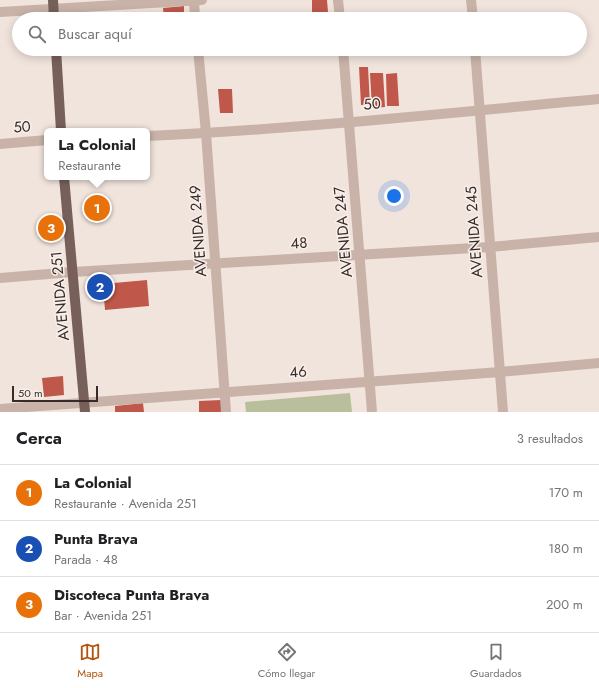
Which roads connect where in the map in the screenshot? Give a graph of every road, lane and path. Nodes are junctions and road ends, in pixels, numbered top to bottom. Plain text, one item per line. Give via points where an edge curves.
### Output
1 (196, 0) edge
2 (338, 0) edge
3 (471, 0) edge
4 (54, 10) edge
5 (0, 12) edge
6 (196, 12) edge
7 (339, 12) edge
8 (472, 12) edge
9 (56, 56) edge
10 (199, 56) edge
11 (344, 56) edge
12 (476, 56) edge
13 (599, 99) edge
14 (480, 110) junction
15 (349, 121) junction
16 (61, 128) edge
17 (206, 133) junction
18 (150, 136) edge
19 (44, 140) edge
20 (0, 144) edge
21 (64, 180) edge
22 (599, 237) edge
23 (490, 247) junction
24 (360, 255) junction
25 (216, 262) junction
26 (73, 272) junction
27 (0, 278) edge
28 (599, 363) edge
29 (500, 372) junction
30 (370, 382) junction
31 (224, 392) junction
32 (85, 407) edge
33 (0, 408) edge
34 (226, 412) edge
35 (372, 412) edge
36 (503, 412) edge

1 - 4 street
1 - 6 street
2 - 7 street
3 - 8 street
4 - 5 street
9 - 16 main road
10 - 17 street, AVENIDA 249
11 - 15 street, AVENIDA 247
12 - 14 street, AVENIDA 245
13 - 14 street, 50
14 - 15 street, 50
14 - 23 street, AVENIDA 245
15 - 17 street, 50
15 - 24 street, AVENIDA 247
17 - 18 street, 50
17 - 25 street, AVENIDA 249
19 - 20 street, 50
21 - 26 main road, AVENIDA 251
22 - 23 street, 48
23 - 24 street, 48
23 - 29 street, AVENIDA 245
24 - 25 street, 48
24 - 30 street, AVENIDA 247
25 - 26 street, 48
25 - 31 street, AVENIDA 249
26 - 27 street, 48
26 - 32 main road, AVENIDA 251
28 - 29 street, 46
29 - 30 street, 46
29 - 36 street, AVENIDA 245
30 - 31 street, 46
30 - 35 street, AVENIDA 247
31 - 32 street, 46
31 - 34 street, AVENIDA 249
32 - 33 street, 46

